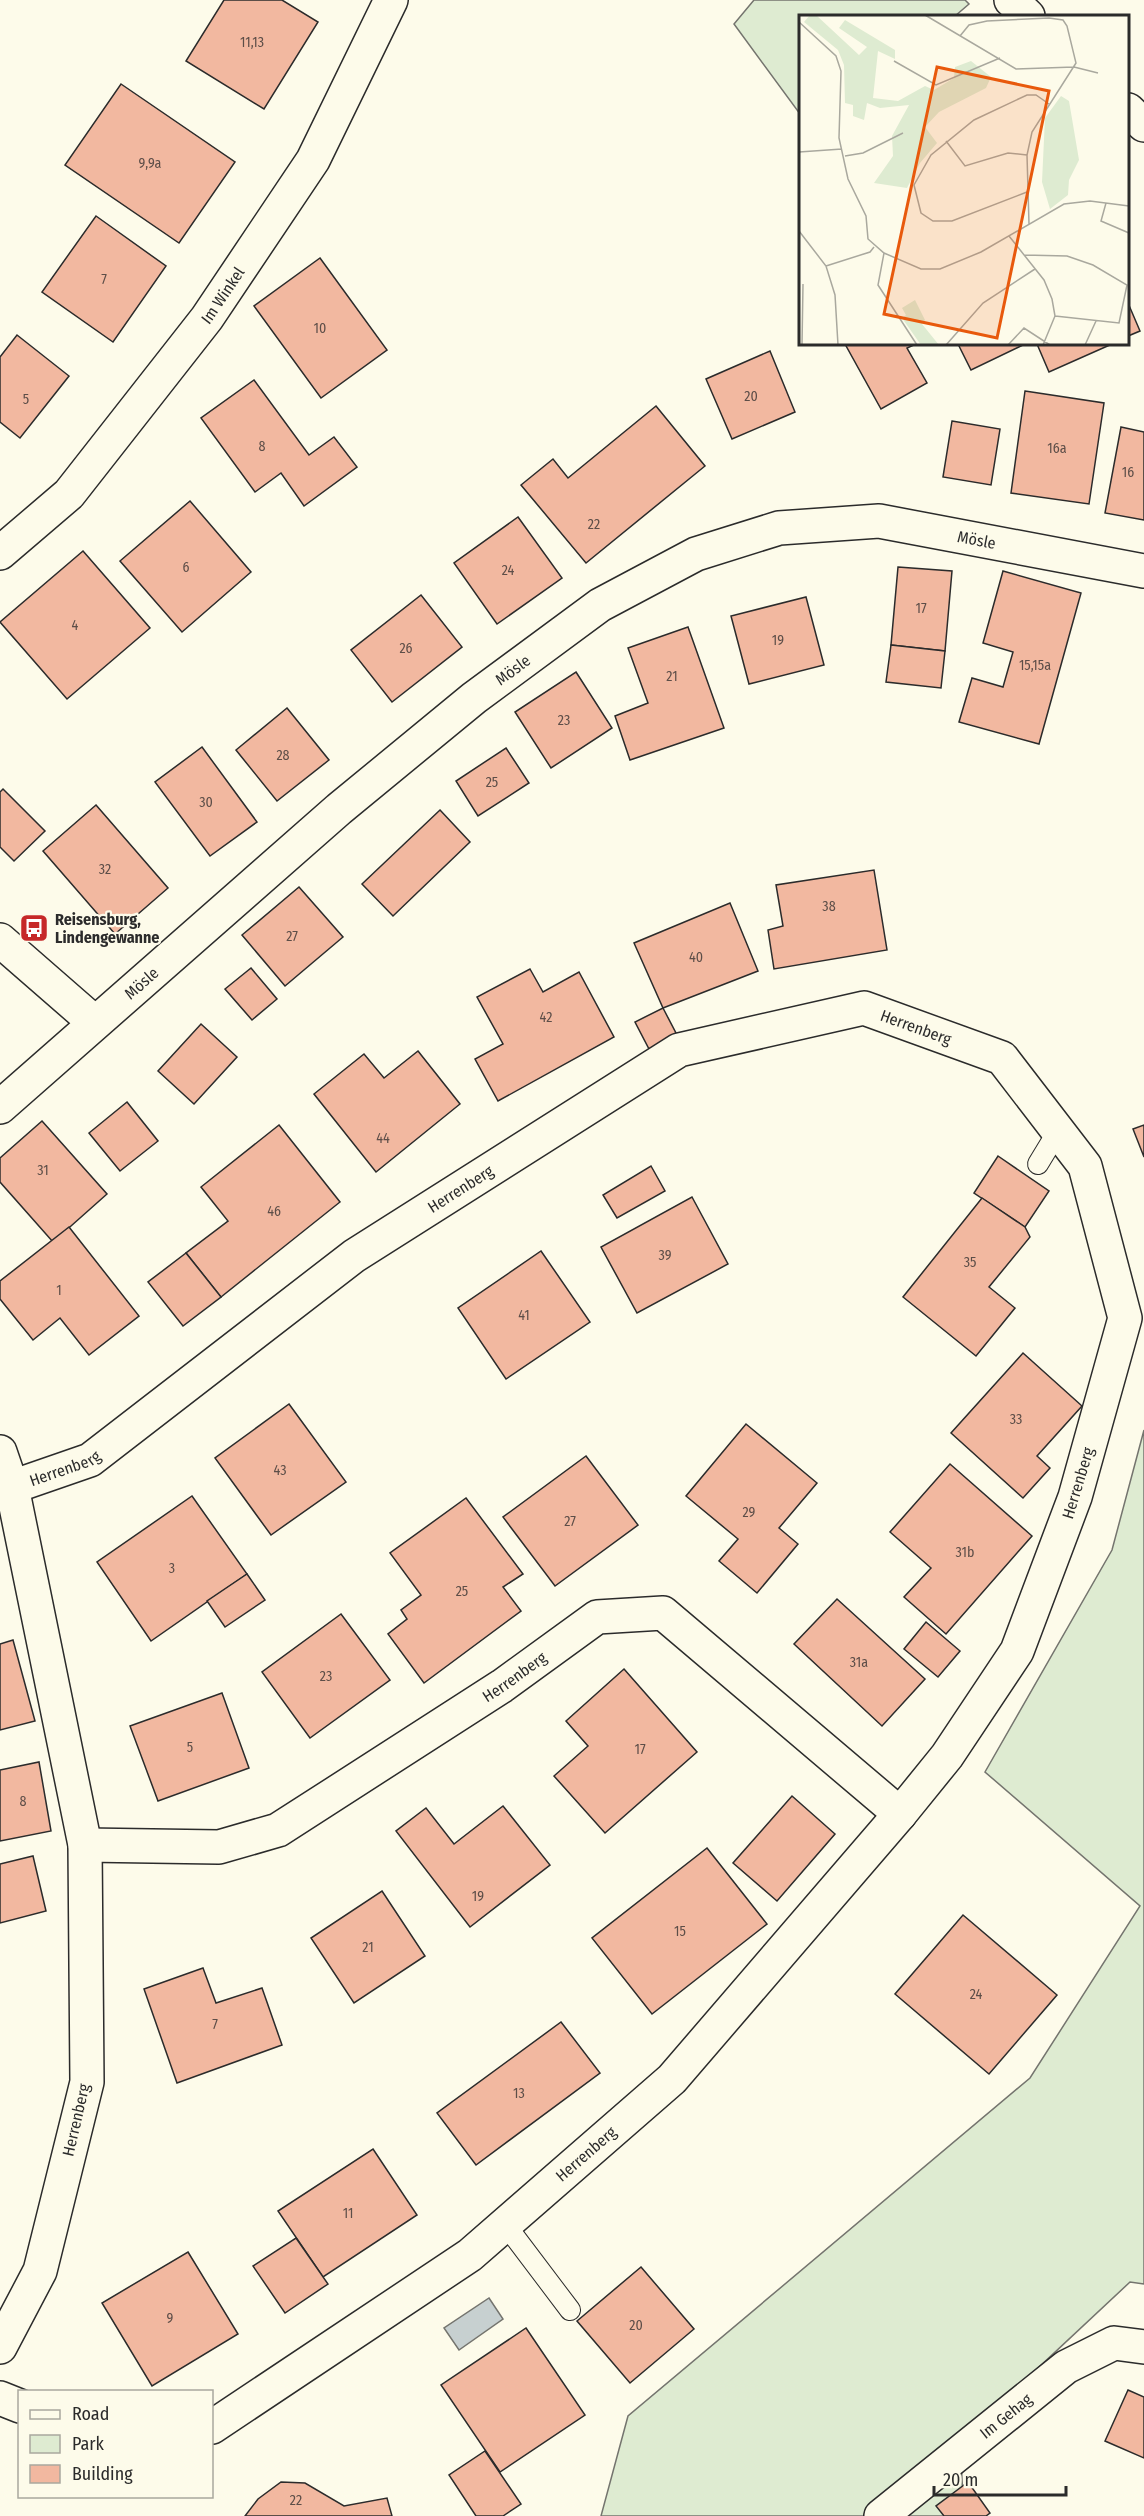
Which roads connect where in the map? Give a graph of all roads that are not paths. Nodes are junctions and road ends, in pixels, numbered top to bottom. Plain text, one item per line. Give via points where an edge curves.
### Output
1 (391, 0) edge
2 (1011, 0) edge
3 (1027, 15) edge
4 (1129, 111) edge
5 (1144, 125) edge
6 (0, 553) edge
7 (1144, 571) edge
8 (0, 940) edge
9 (94, 1022) junction
10 (0, 1107) edge
11 (1058, 1131) junction
12 (1038, 1164) dead end
13 (0, 1452) edge
14 (12, 1487) junction
15 (900, 1814) junction
16 (85, 1845) junction
17 (505, 2224) junction
18 (570, 2310) dead end
19 (0, 2347) edge
20 (1144, 2347) edge
21 (0, 2398) edge
22 (18, 2405) edge
23 (213, 2426) edge
24 (881, 2516) edge

1 - 6 street, Im Winkel via 313,160 207,318 69,494
2 - 3 street
4 - 5 street
7 - 9 street, Mösle via 879,520 779,528 696,554 600,605 474,698 339,809
8 - 9 street
9 - 10 street, Mösle
11 - 12 lane
11 - 14 street, Herrenberg via 1002,1058 864,1008 679,1050 354,1257 90,1460
11 - 15 street, Herrenberg via 1085,1166 1125,1318 1075,1497 1017,1651 947,1756
13 - 14 street, Herrenberg
14 - 16 street, Herrenberg
15 - 16 street, Herrenberg via 663,1613 597,1617 502,1686 278,1830 219,1847
15 - 17 street, Herrenberg via 672,2079
16 - 19 street, Herrenberg via 87,2082 40,2271
17 - 18 lane
17 - 23 street, Herrenberg via 470,2254
20 - 24 street, Im Gehag via 1114,2343 1066,2367
21 - 22 street

